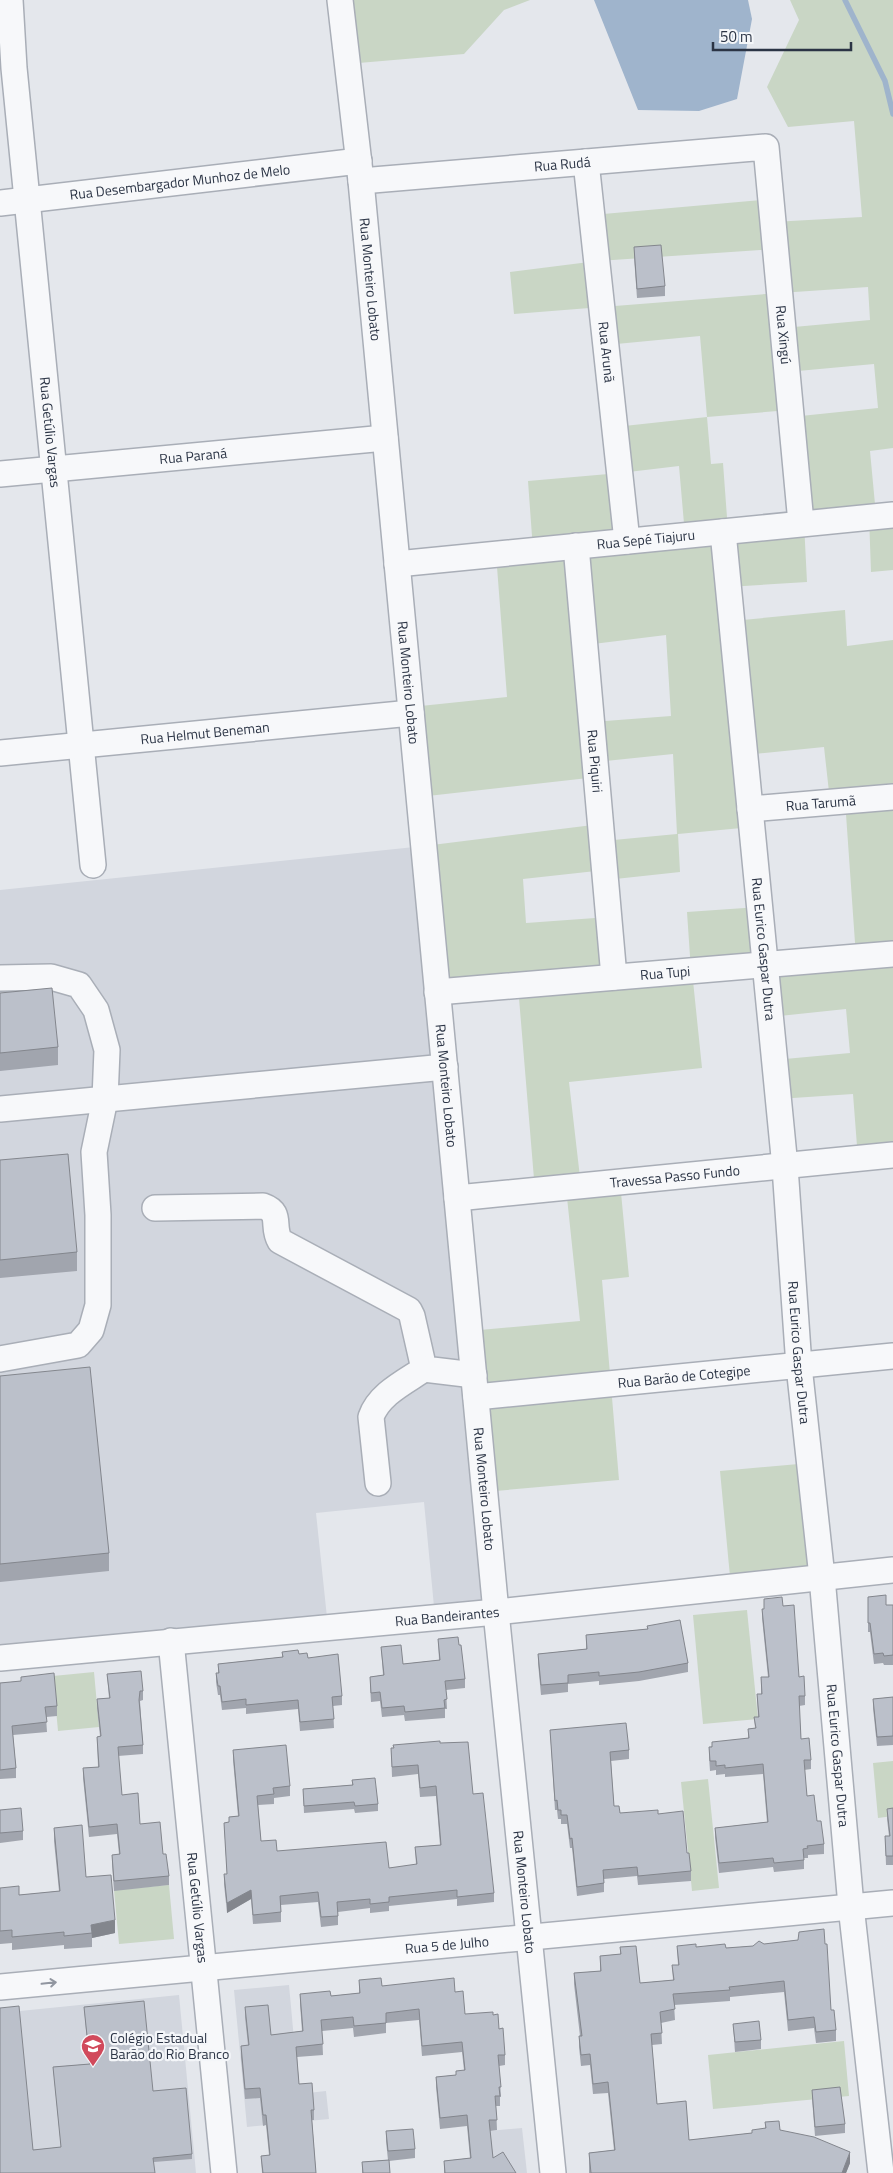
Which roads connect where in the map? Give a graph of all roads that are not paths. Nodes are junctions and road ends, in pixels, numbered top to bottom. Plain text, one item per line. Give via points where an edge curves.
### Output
1 (10, 0) edge
2 (340, 0) edge
3 (766, 147) joint
4 (586, 162) junction
5 (360, 171) junction
6 (27, 200) junction
7 (0, 203) edge
8 (385, 438) junction
9 (54, 469) junction
10 (0, 474) edge
11 (893, 515) edge
12 (801, 523) junction
13 (723, 532) junction
14 (627, 541) junction
15 (576, 546) junction
16 (397, 564) junction
17 (411, 713) junction
18 (81, 746) junction
19 (0, 754) edge
20 (893, 797) edge
21 (750, 809) junction
22 (93, 864) dead end
23 (893, 954) edge
24 (765, 965) junction
25 (0, 978) edge
26 (614, 978) junction
27 (437, 992) junction
28 (445, 1067) junction
29 (105, 1099) junction
30 (0, 1109) edge
31 (893, 1156) edge
32 (785, 1167) junction
33 (457, 1198) junction
34 (155, 1208) dead end
35 (893, 1356) edge
36 (0, 1359) edge
37 (799, 1366) junction
38 (424, 1369) junction
39 (475, 1386) junction
40 (378, 1483) dead end
41 (893, 1570) edge
42 (822, 1578) junction
43 (496, 1612) junction
44 (171, 1641) junction
45 (0, 1658) edge
46 (893, 1903) edge
47 (851, 1906) junction
48 (529, 1938) junction
49 (204, 1967) junction
50 (0, 1987) edge
51 (224, 2173) edge
52 (553, 2173) edge
53 (881, 2173) edge

1 - 6 street, Rua Getúlio Vargas
2 - 5 street, Rua Monteiro Lobato
3 - 4 street, Rua Rudá
3 - 12 street, Rua Xingú
4 - 5 street, Rua Rudá
4 - 14 street, Rua Arunã
5 - 6 street, Rua Desembargador Munhoz de Melo
5 - 8 street, Rua Monteiro Lobato
6 - 7 street, Rua Desembargador Munhoz de Melo
6 - 9 street, Rua Getúlio Vargas
8 - 9 street, Rua Paraná
8 - 16 street, Rua Monteiro Lobato
9 - 10 street, Rua Paraná
9 - 18 street, Rua Getúlio Vargas
11 - 12 street, Rua Sepé Tiajuru
12 - 13 street, Rua Sepé Tiajuru
13 - 14 street, Rua Sepé Tiajuru
13 - 21 street, Rua Eurico Gaspar Dutra
14 - 15 street, Rua Sepé Tiajuru
15 - 16 street, Rua Sepé Tiajuru
15 - 26 street, Rua Piquiri
16 - 17 street, Rua Monteiro Lobato
17 - 18 street, Rua Helmut Beneman
17 - 27 street, Rua Monteiro Lobato
18 - 19 street, Rua Helmut Beneman
18 - 22 street, Rua Getúlio Vargas
20 - 21 street, Rua Tarumã
21 - 24 street, Rua Eurico Gaspar Dutra
23 - 24 street, Rua Tupi
24 - 26 street, Rua Tupi
24 - 32 street, Rua Eurico Gaspar Dutra
25 - 29 street via 51,977 79,985 96,1010 107,1050
26 - 27 street, Rua Tupi
27 - 28 street, Rua Monteiro Lobato
28 - 29 street
28 - 33 street, Rua Monteiro Lobato
29 - 30 street
29 - 36 street via 94,1152 98,1304 91,1330 78,1345
31 - 32 street, Travessa Passo Fundo
32 - 33 street, Travessa Passo Fundo
32 - 37 street, Rua Eurico Gaspar Dutra
33 - 39 street, Rua Monteiro Lobato
34 - 38 street via 263,1206 270,1209 275,1215 276,1235 280,1241 409,1310
35 - 37 street, Rua Barão de Cotegipe
37 - 39 street, Rua Barão de Cotegipe
37 - 42 street, Rua Eurico Gaspar Dutra
38 - 39 street, Rua Barão de Cotegipe
38 - 40 street via 374,1407 370,1417
39 - 43 street, Rua Monteiro Lobato
41 - 42 street, Rua Bandeirantes
42 - 43 street, Rua Bandeirantes
42 - 47 street, Rua Eurico Gaspar Dutra
43 - 44 street, Rua Bandeirantes
43 - 48 street, Rua Monteiro Lobato
44 - 45 street, Rua Bandeirantes
44 - 49 street, Rua Getúlio Vargas
46 - 47 street, Rua 5 de Julho
47 - 48 street, Rua 5 de Julho
47 - 53 street, Rua Eurico Gaspar Dutra
48 - 49 street, Rua 5 de Julho
48 - 52 street, Rua Monteiro Lobato
50 -> 49 street, Rua 5 de Julho
49 - 51 street, Rua Getúlio Vargas

